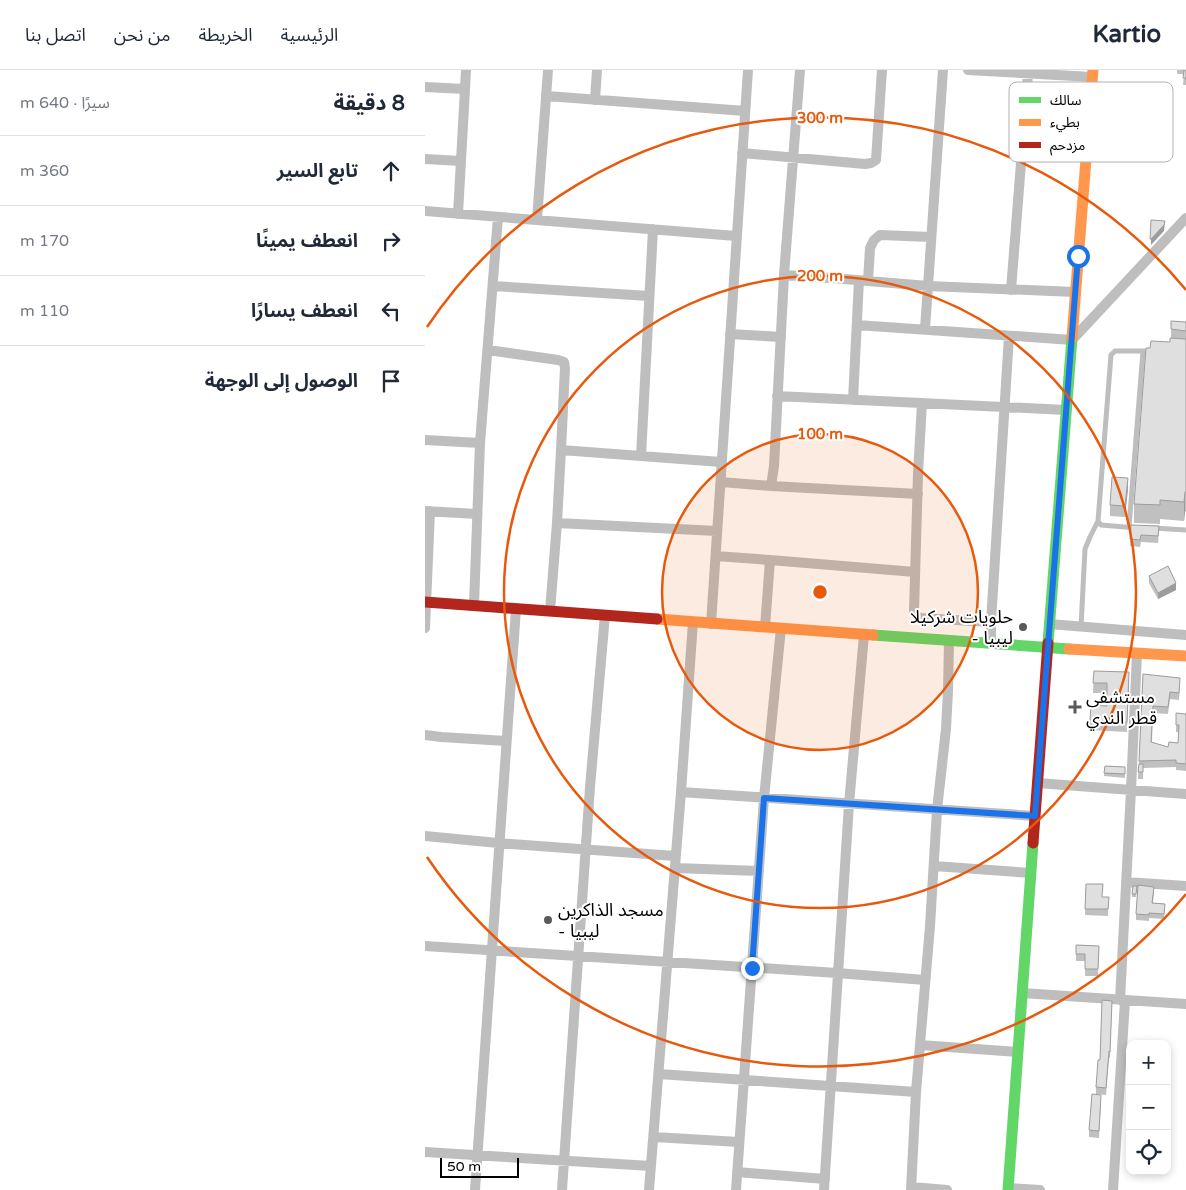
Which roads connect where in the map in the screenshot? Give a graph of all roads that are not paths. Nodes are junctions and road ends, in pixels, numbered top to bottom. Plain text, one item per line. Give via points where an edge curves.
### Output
1 (467, 70) edge
2 (548, 70) edge
3 (597, 70) edge
4 (748, 70) edge
5 (800, 70) edge
6 (882, 70) edge
7 (943, 70) edge
8 (968, 70) edge
9 (1029, 74) junction
10 (1093, 74) edge
11 (1028, 82) edge
12 (425, 87) edge
13 (465, 89) junction
14 (547, 96) junction
15 (595, 100) junction
16 (745, 111) junction
17 (742, 153) junction
18 (793, 156) junction
19 (425, 159) edge
20 (461, 161) junction
21 (1022, 162) edge
22 (1086, 162) edge
23 (425, 211) edge
24 (458, 214) junction
25 (498, 217) junction
26 (1186, 218) edge
27 (537, 220) junction
28 (653, 229) junction
29 (736, 236) junction
30 (931, 237) junction
31 (784, 275) junction
32 (864, 280) junction
33 (493, 286) junction
34 (927, 286) junction
35 (1011, 290) junction
36 (1075, 292) junction
37 (649, 296) junction
38 (857, 325) junction
39 (925, 329) junction
40 (730, 334) junction
41 (1009, 336) junction
42 (781, 337) junction
43 (1072, 340) junction
44 (488, 350) junction
45 (1143, 351) junction
46 (1154, 351) edge
47 (777, 396) junction
48 (853, 400) junction
49 (922, 403) junction
50 (1004, 407) junction
51 (1066, 410) junction
52 (425, 440) edge
53 (480, 443) junction
54 (561, 450) junction
55 (641, 456) junction
56 (721, 462) junction
57 (721, 482) junction
58 (771, 486) junction
59 (918, 494) junction
60 (428, 511) edge
61 (477, 514) junction
62 (1098, 521) junction
63 (557, 523) junction
64 (1129, 527) junction
65 (1139, 528) edge
66 (1148, 528) edge
67 (1186, 530) edge
68 (717, 531) junction
69 (716, 556) junction
70 (770, 560) junction
71 (915, 572) junction
72 (425, 602) edge
73 (474, 605) junction
74 (516, 608) junction
75 (550, 612) junction
76 (605, 615) junction
77 (693, 622) junction
78 (991, 622) junction
79 (711, 624) junction
80 (1049, 624) junction
81 (765, 627) junction
82 (1081, 627) junction
83 (425, 628) edge
84 (781, 628) junction
85 (864, 635) junction
86 (1186, 636) edge
87 (949, 641) junction
88 (991, 643) junction
89 (1048, 647) junction
90 (1137, 653) junction
91 (1186, 656) edge
92 (425, 735) edge
93 (506, 741) junction
94 (1037, 783) junction
95 (1131, 790) junction
96 (681, 792) junction
97 (1186, 794) edge
98 (764, 798) junction
99 (849, 804) junction
100 (937, 810) junction
101 (1035, 816) junction
102 (425, 836) edge
103 (499, 843) junction
104 (586, 849) junction
105 (675, 856) junction
106 (934, 866) junction
107 (675, 868) junction
108 (759, 871) junction
109 (1031, 873) junction
110 (1126, 882) junction
111 (1186, 886) edge
112 (425, 946) edge
113 (491, 951) junction
114 (578, 956) junction
115 (667, 962) junction
116 (752, 968) junction
117 (837, 973) junction
118 (925, 980) junction
119 (1022, 993) junction
120 (1122, 1000) junction
121 (1186, 1004) edge
122 (920, 1045) junction
123 (1018, 1052) junction
124 (659, 1074) junction
125 (744, 1081) junction
126 (830, 1087) junction
127 (916, 1092) junction
128 (654, 1137) junction
129 (739, 1142) junction
130 (425, 1152) edge
131 (477, 1155) junction
132 (564, 1161) junction
133 (651, 1166) junction
134 (737, 1172) junction
135 (825, 1179) junction
136 (912, 1189) edge
137 (1008, 1189) edge
138 (475, 1190) edge
139 (562, 1190) edge
140 (649, 1190) edge
141 (736, 1190) edge
142 (824, 1190) edge
143 (947, 1190) edge
144 (1040, 1190) edge
145 (1113, 1190) edge

1 - 13 street
2 - 14 street
3 - 15 street
4 - 16 street
5 - 18 street
6 - 18 street via 875,160 865,164
7 - 30 street
8 - 9 street
9 - 10 street
9 - 11 street
12 - 13 street
13 - 20 street
14 - 15 street
14 - 27 street
15 - 16 street
16 - 17 street
17 - 18 street
17 - 29 street
18 - 31 street
19 - 20 street
20 - 24 street
21 - 35 street
22 - 36 main road
23 - 24 street
24 - 25 street
25 - 27 street
25 - 33 street
26 - 43 street
27 - 28 street
28 - 29 street
28 - 37 street
29 - 40 street
30 - 32 street via 880,235 870,248
30 - 34 street
31 - 32 street
31 - 42 street
32 - 34 street
32 - 38 street
33 - 37 street
33 - 44 street
34 - 35 street
34 - 39 street
35 - 36 street
36 - 43 main road
37 - 55 street
38 - 39 street
38 - 48 street
39 - 41 street
40 - 42 street
40 - 56 street
41 - 43 street
41 - 50 street
42 - 47 street
43 - 51 main road
44 - 53 street
44 - 54 street via 563,362
45 - 46 lane
45 - 62 lane via 1115,351 1111,355
45 - 64 lane
47 - 48 street
47 - 58 street
48 - 49 street
49 - 50 street
49 - 59 street
50 - 51 street
50 - 78 street
51 - 80 main road
52 - 53 street
53 - 61 street
54 - 55 street
54 - 63 street
55 - 56 street
56 - 57 street
57 - 58 street
57 - 68 street
58 - 59 street
59 - 71 street
60 - 61 street
60 - 72 street
61 - 73 street
62 - 64 lane via 1101,525
62 - 82 lane via 1085,549
63 - 68 street
63 - 75 street
64 - 65 lane
66 - 67 lane
68 - 69 street
69 - 70 street
69 - 79 street
70 - 71 street
70 - 81 street
71 - 78 street via 916,615 921,618
72 - 73 main road
72 - 83 street
73 - 74 main road
74 - 75 main road
74 - 93 street
75 - 76 main road
76 - 77 main road
76 - 104 street
77 - 79 main road
77 - 96 street
78 - 88 street
79 - 81 main road
80 - 82 street
80 - 89 main road
81 - 84 main road
82 - 86 street
84 - 85 main road
84 - 98 street
85 - 87 main road
85 - 99 street
87 - 88 main road
87 - 100 street via 946,729
88 - 89 main road
89 - 90 main road
89 - 94 main road
90 - 91 main road
90 - 95 street
92 - 93 street
93 - 103 street
94 - 95 street
94 - 101 main road
95 - 97 street
95 - 110 street
96 - 98 street
96 - 105 street
98 - 99 street
98 - 108 street
99 - 100 street
99 - 117 street
100 - 101 street
100 - 106 street
101 - 109 main road
102 - 103 street
103 - 104 street
103 - 113 street
104 - 105 street
104 - 114 street
105 - 107 street
106 - 109 street
106 - 118 street
107 - 108 street
107 - 115 street
108 - 116 street
109 - 119 main road
110 - 111 street
110 - 120 street
112 - 113 street
113 - 114 street
113 - 131 street
114 - 115 street
114 - 132 street
115 - 116 street
115 - 124 street
116 - 117 street
116 - 125 street
117 - 118 street
117 - 126 street
118 - 122 street
119 - 120 street
119 - 123 main road
120 - 121 street
120 - 145 street
122 - 123 street
122 - 127 street
123 - 137 main road
124 - 125 street
124 - 128 street
125 - 126 street
125 - 129 street
126 - 127 street
126 - 135 street
127 - 136 street
128 - 129 street
128 - 133 street
129 - 134 street
130 - 131 street
131 - 132 street
131 - 138 street
132 - 133 street
132 - 139 street
133 - 140 street
134 - 135 street
134 - 141 street
135 - 142 street
136 - 143 street
137 - 144 street

